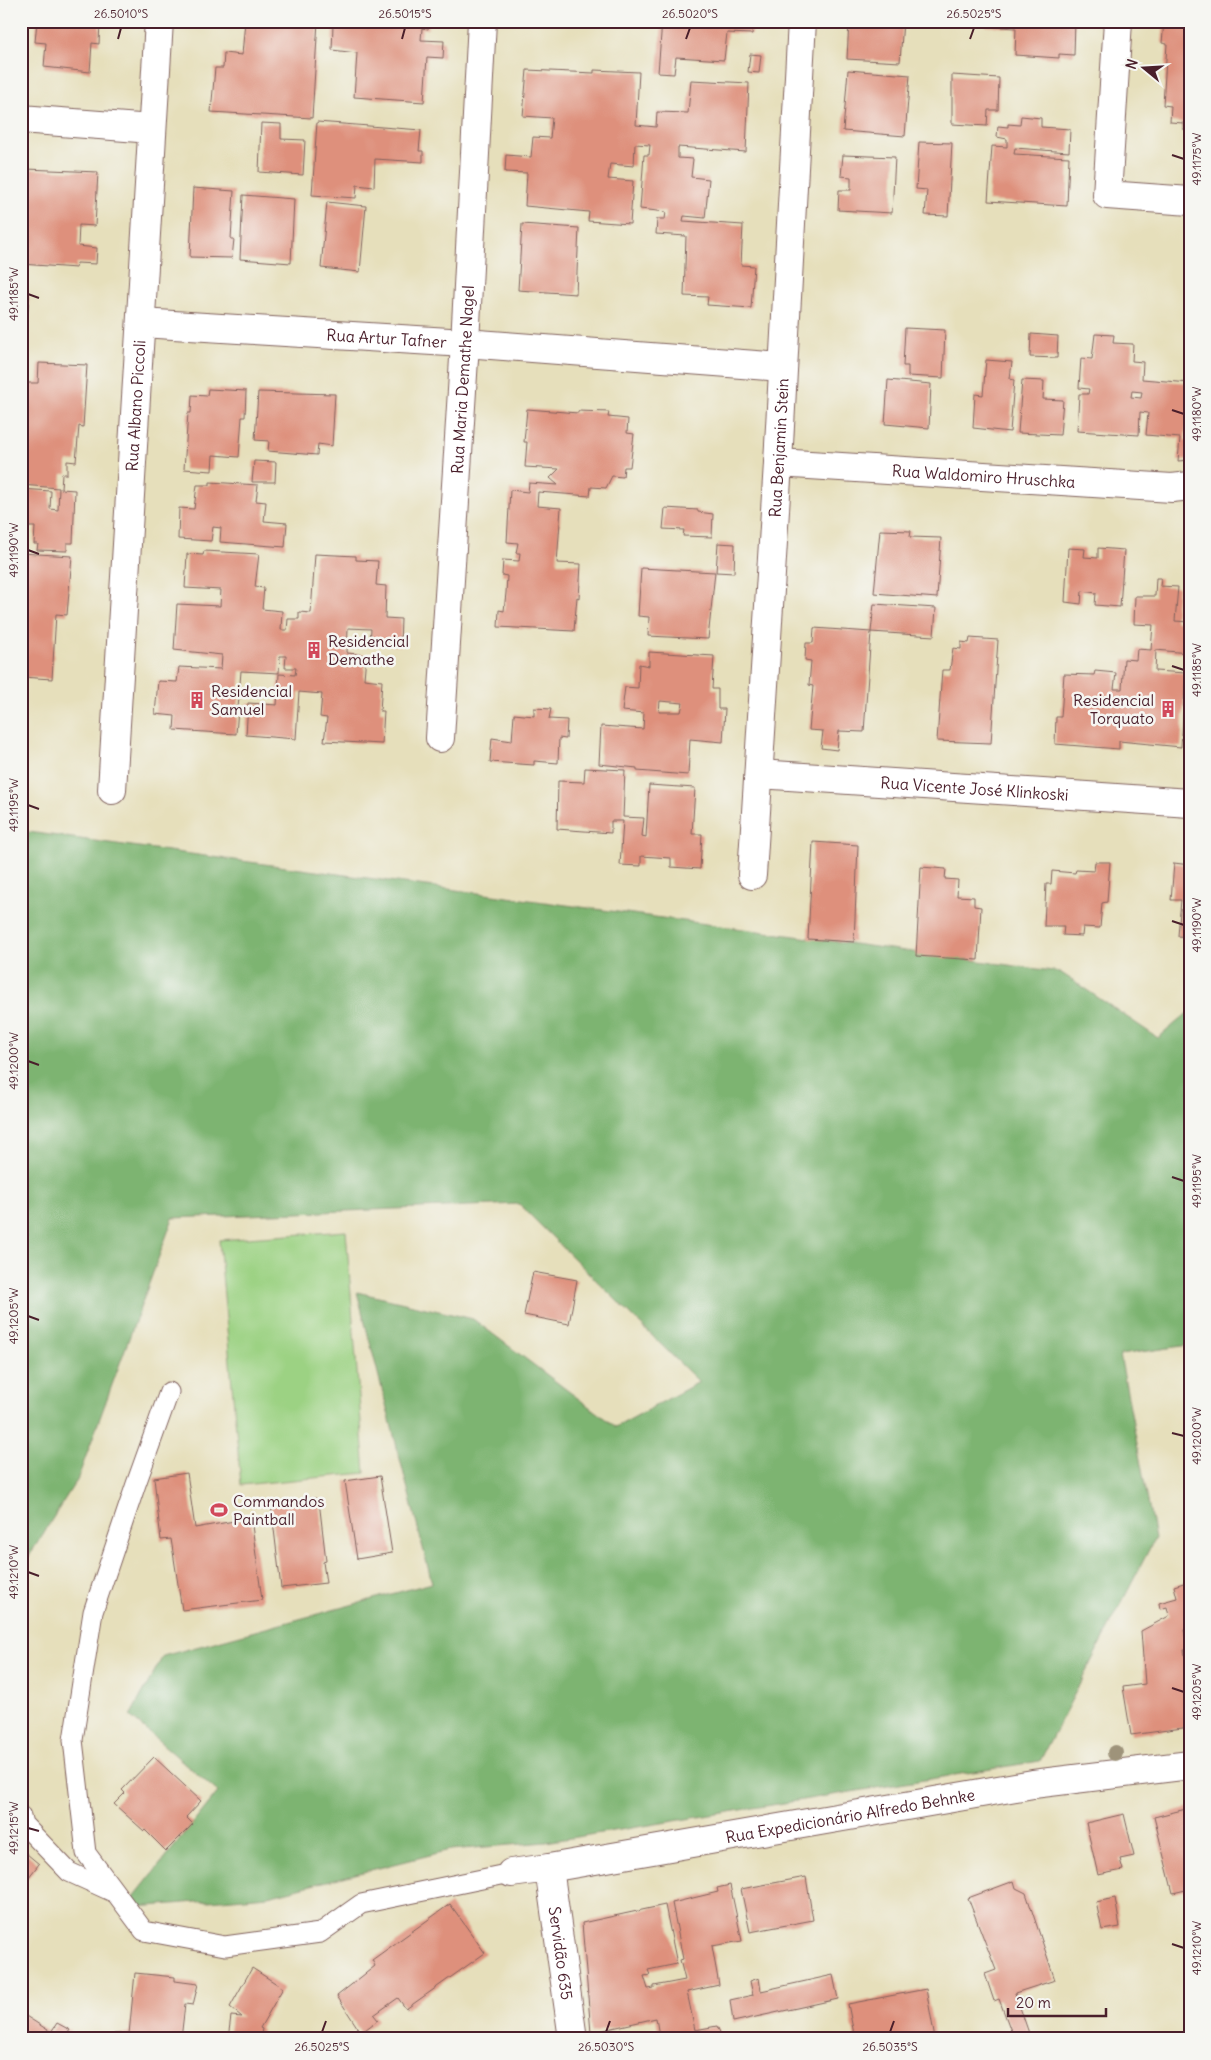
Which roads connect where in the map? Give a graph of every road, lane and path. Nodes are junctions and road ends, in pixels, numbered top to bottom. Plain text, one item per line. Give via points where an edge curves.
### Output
1 (159, 21) edge
2 (482, 21) edge
3 (802, 21) edge
4 (1118, 21) edge
5 (21, 119) edge
6 (152, 129) junction
7 (1190, 201) edge
8 (141, 323) junction
9 (465, 343) junction
10 (782, 366) junction
11 (778, 463) junction
12 (1190, 486) edge
13 (440, 738) dead end
14 (759, 774) junction
15 (112, 790) dead end
16 (1190, 803) edge
17 (752, 875) dead end
18 (169, 1392) dead end
19 (1190, 1765) edge
20 (21, 1816) edge
21 (549, 1868) junction
22 (512, 1873) joint
23 (116, 1893) junction
24 (573, 2039) edge

1 - 6 street, Rua Albano Piccoli
2 - 9 street, Rua Maria Demathe Nagel
3 - 10 street, Rua Benjamin Stein
4 - 7 street via 1106,195
5 - 6 street
6 - 8 street, Rua Albano Piccoli
8 - 9 street, Rua Artur Tafner
8 - 15 street, Rua Albano Piccoli
9 - 10 street, Rua Artur Tafner
9 - 13 street, Rua Maria Demathe Nagel
10 - 11 street, Rua Benjamin Stein
11 - 12 street, Rua Waldomiro Hruschka via 1162,487
11 - 14 street, Rua Benjamin Stein
14 - 16 street, Rua Vicente José Klinkoski
14 - 17 street, Rua Benjamin Stein
18 - 23 lane via 93,1612 73,1740 86,1853
19 - 21 street, Rua Expedicionário Alfredo Behnke via 1033,1784
20 - 23 lane via 23,1824 69,1872
21 - 22 street, Rua Expedicionário Alfredo Behnke
21 - 24 street, Servidão 635
22 - 23 lane via 361,1904 320,1933 225,1946 144,1932

